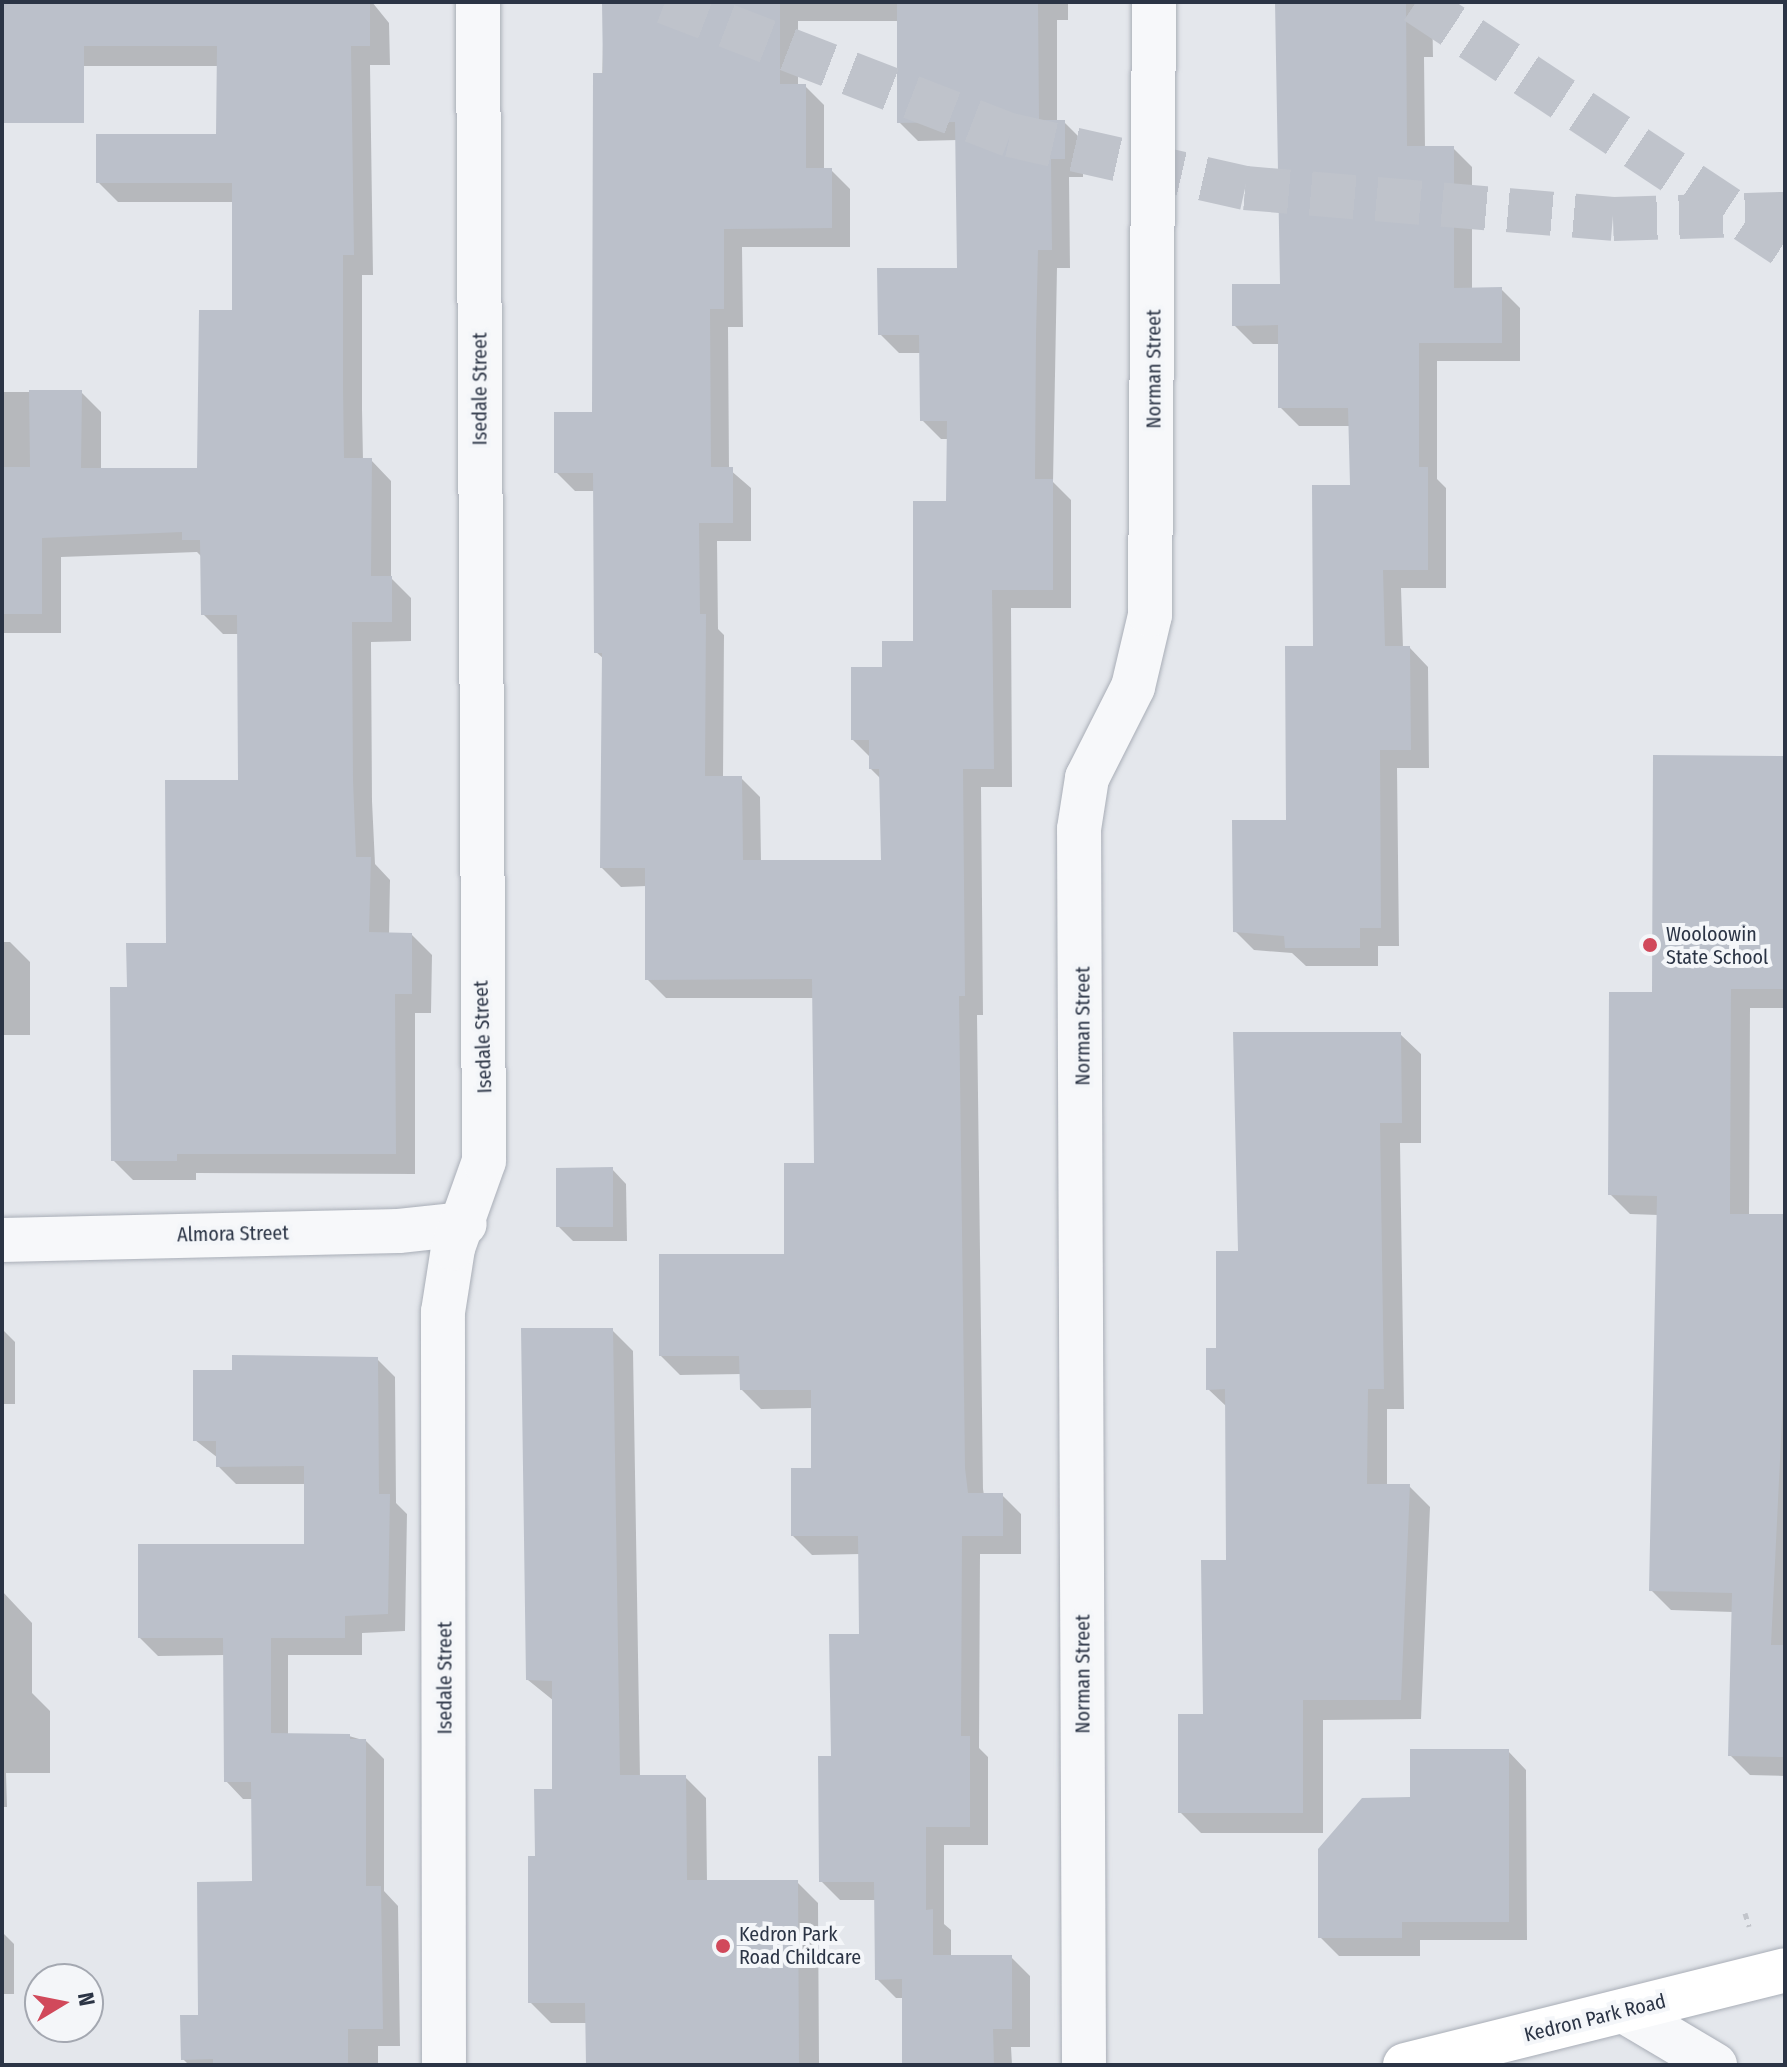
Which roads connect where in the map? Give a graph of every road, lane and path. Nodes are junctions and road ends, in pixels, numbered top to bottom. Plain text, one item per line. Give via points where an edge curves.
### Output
1 (478, 2) edge
2 (1154, 2) edge
3 (465, 1224) junction
4 (2, 1240) edge
5 (1745, 1913) dead end
6 (1749, 1926) dead end
7 (1785, 1970) edge
8 (1624, 2011) junction
9 (444, 2065) edge
10 (1084, 2065) edge
11 (1405, 2065) edge
12 (1715, 2065) edge

1 - 3 street, Isedale Street via 485,1111 484,1161
2 - 10 street, Norman Street via 1150,615 1133,687 1087,778 1079,829
3 - 4 street, Almora Street via 399,1231
3 - 9 street, Isedale Street via 449,1265 443,1312
5 - 6 path
7 - 8 main road, Kedron Park Road
8 - 11 main road, Kedron Park Road
8 - 12 street

